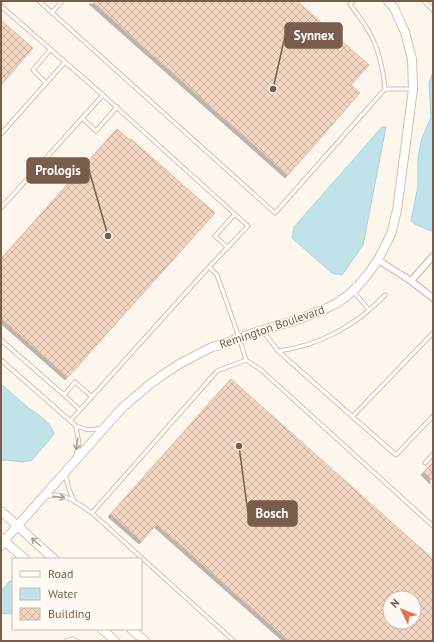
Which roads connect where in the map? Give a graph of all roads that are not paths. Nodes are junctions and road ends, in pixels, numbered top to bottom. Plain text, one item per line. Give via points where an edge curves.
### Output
1 (39, 1) edge
2 (62, 1) edge
3 (346, 1) edge
4 (353, 1) edge
5 (388, 1) edge
6 (424, 1) edge
7 (350, 4) junction
8 (1, 6) edge
9 (433, 10) edge
10 (52, 13) junction
11 (50, 50) junction
12 (65, 62) junction
13 (46, 83) junction
14 (385, 89) junction
15 (412, 89) junction
16 (103, 95) junction
17 (117, 107) junction
18 (82, 118) junction
19 (1, 134) edge
20 (1, 208) edge
21 (235, 214) junction
22 (228, 248) junction
23 (433, 256) edge
24 (378, 260) junction
25 (209, 267) junction
26 (412, 280) junction
27 (353, 291) junction
28 (385, 295) dead end
29 (433, 298) edge
30 (369, 310) junction
31 (262, 330) junction
32 (433, 333) edge
33 (239, 337) junction
34 (1, 340) edge
35 (278, 351) junction
36 (1, 360) edge
37 (246, 360) junction
38 (64, 395) junction
39 (92, 397) junction
40 (80, 410) junction
41 (433, 416) edge
42 (352, 417) junction
43 (70, 421) junction
44 (76, 426) junction
45 (106, 426) junction
46 (433, 454) edge
47 (74, 462) junction
48 (425, 463) dead end
49 (65, 473) junction
50 (44, 497) junction
51 (74, 501) junction
52 (1, 512) edge
53 (92, 513) junction
54 (18, 526) junction
55 (433, 526) edge
56 (2, 542) edge
57 (23, 558) edge
58 (53, 558) edge
59 (142, 558) edge
60 (142, 558) edge
61 (103, 630) edge
62 (133, 630) edge
63 (66, 641) edge
64 (77, 641) edge
65 (116, 641) edge
66 (145, 641) edge
67 (234, 641) edge

1 - 10 lane
2 - 10 lane
3 - 7 lane
4 - 7 lane
5 - 15 street, Remington Boulevard via 405,32 412,59
6 - 9 lane
7 - 14 lane via 368,30 377,49
8 - 11 lane
10 - 14 lane via 275,213
11 - 12 lane
11 - 13 lane via 32,70
12 - 13 lane
12 - 16 lane
13 - 19 lane
14 - 15 lane
15 - 24 street, Remington Boulevard via 397,210 391,234
16 - 17 lane
16 - 18 lane
17 - 18 lane via 96,130
17 - 21 lane
18 - 20 lane
21 - 22 lane via 215,236
21 - 22 lane via 248,226
22 - 25 lane
23 - 26 street
24 - 26 street
24 - 27 street, Remington Boulevard
25 - 33 lane via 217,275
25 - 39 lane
26 - 29 street
27 - 30 lane
27 - 31 street, Remington Boulevard via 318,313
28 - 30 lane
30 - 35 lane via 337,332 314,342
31 - 33 street, Remington Boulevard
31 - 35 lane
32 - 42 lane
33 - 37 lane
33 - 45 street, Remington Boulevard via 212,347 164,374 127,404
34 - 38 lane
35 - 42 lane
36 - 43 lane
37 - 53 lane via 217,371
37 - 55 lane via 260,369
38 - 39 lane via 75,382
38 - 40 lane
39 - 40 lane
40 - 43 lane
41 - 42 lane via 396,455
43 - 44 lane
44 - 45 lane via 92,431
44 -> 47 lane via 79,444
45 - 47 street, Remington Boulevard
46 - 48 lane
47 - 49 street, Remington Boulevard
49 - 50 street, Remington Boulevard
49 - 51 lane
50 -> 51 lane via 56,495
50 - 54 street, Remington Boulevard
51 - 53 lane
52 - 54 street
53 - 59 lane
54 - 56 street, Remington Boulevard
58 -> 54 street
56 - 57 street
60 - 67 lane
61 - 65 street
62 - 66 street
63 - 64 lane

